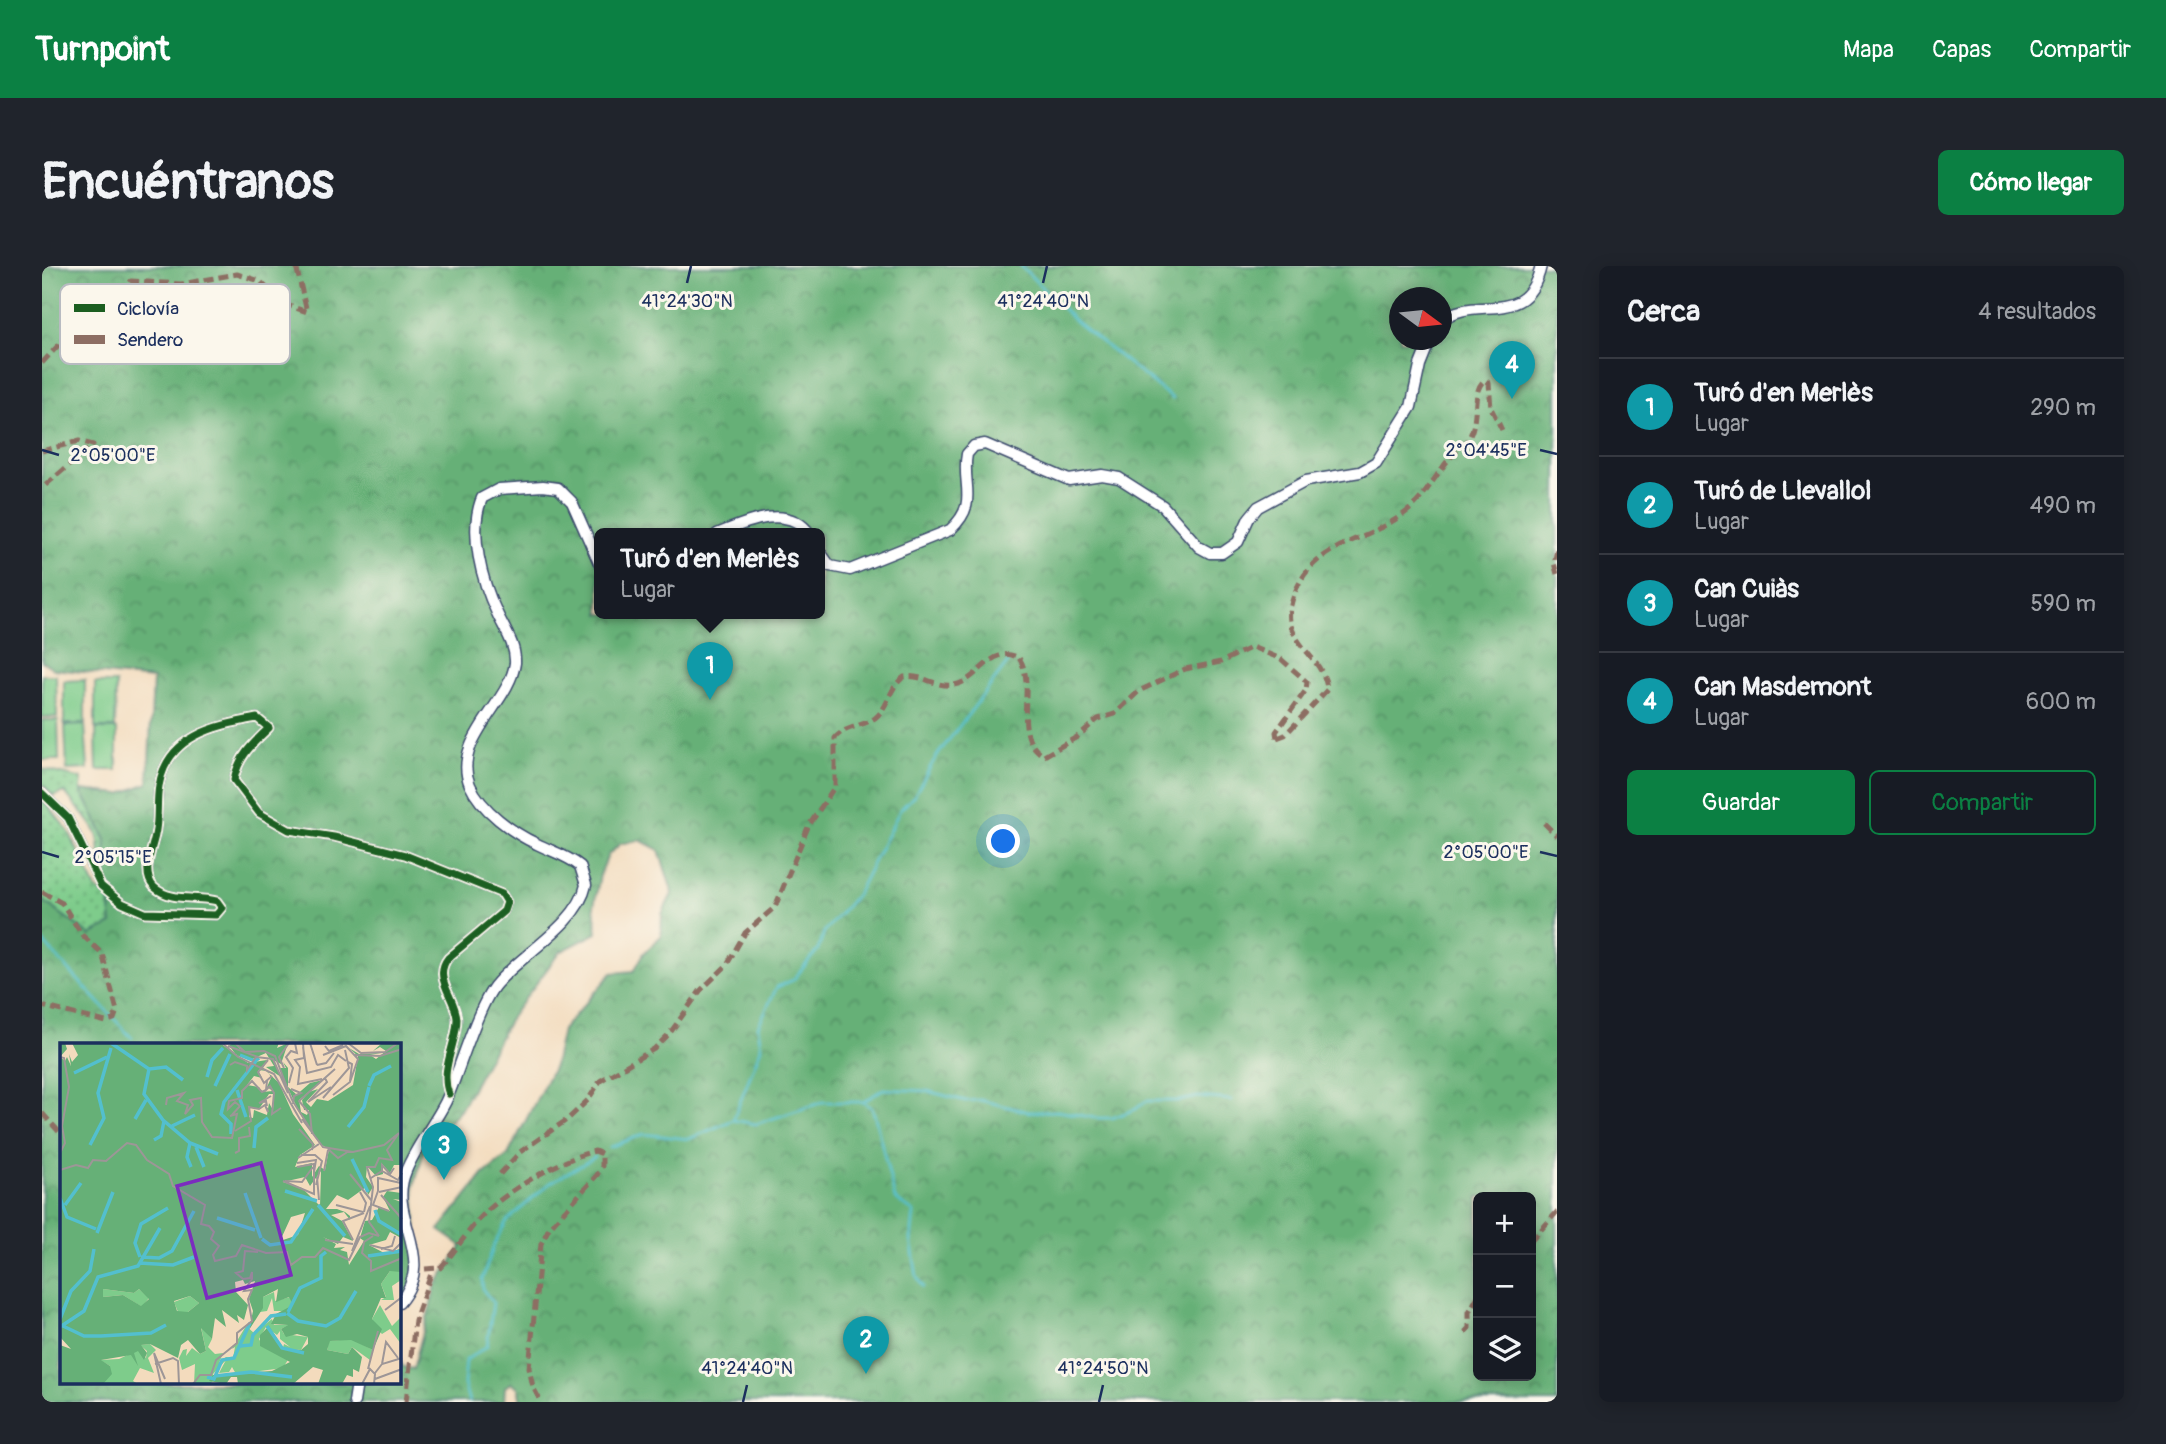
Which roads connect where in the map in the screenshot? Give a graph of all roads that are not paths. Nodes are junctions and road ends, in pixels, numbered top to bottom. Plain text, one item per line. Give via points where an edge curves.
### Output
1 (1541, 266) edge
2 (1452, 313) edge
3 (1426, 350) edge
4 (736, 528) edge
5 (804, 528) edge
6 (594, 552) edge
7 (825, 559) edge
8 (42, 793) edge
9 (449, 1094) junction
10 (401, 1300) edge
11 (357, 1384) edge
12 (354, 1402) edge

1 - 2 main road via 1532,289 1512,304
3 - 7 main road via 1411,407 1376,463 1360,472 1315,478 1258,507 1238,542 1222,553 1199,547 1163,506 1119,478 1102,475 1069,480 985,444 974,446 967,454 967,507 950,530 850,570 830,566
4 - 5 main road via 773,516 797,520
6 - 9 main road via 572,502 558,488 499,489 482,498 477,526 482,569 513,647 514,664 468,754 468,779 486,806 517,833 580,866 586,885 573,911 492,989
8 - 9 street via 68,818 101,886 122,903 145,913 216,915 222,908 217,901 172,897 150,880 159,783 168,758 187,739 257,718 269,728 243,755 234,780 259,813 289,830 405,855 502,894 507,901 504,911 442,967 457,1016 446,1076
9 - 10 main road via 403,1179 402,1197 416,1269
11 - 12 main road

